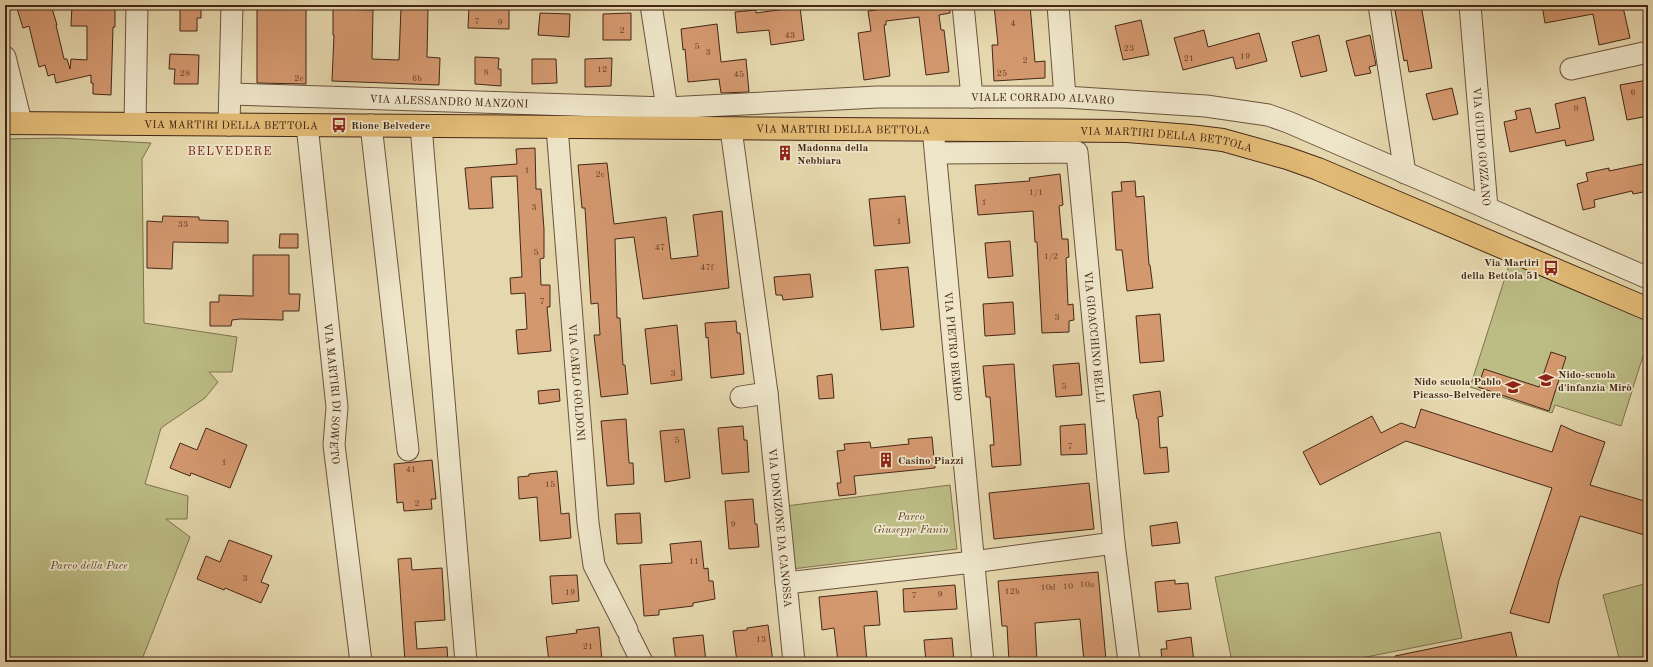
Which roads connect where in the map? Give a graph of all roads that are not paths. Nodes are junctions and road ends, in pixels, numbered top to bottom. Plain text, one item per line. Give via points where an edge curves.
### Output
1 (136, 5) edge
2 (232, 5) edge
3 (651, 5) edge
4 (963, 5) edge
5 (1058, 5) edge
6 (1378, 5) edge
7 (1470, 5) edge
8 (1648, 52) edge
9 (5, 57) edge
10 (1572, 69) dead end
11 (230, 94) junction
12 (972, 97) junction
13 (1065, 97) junction
14 (667, 108) junction
15 (13, 122) edge
16 (135, 124) junction
17 (229, 125) junction
18 (307, 125) junction
19 (371, 125) junction
20 (421, 126) junction
21 (557, 127) junction
22 (731, 129) junction
23 (934, 131) junction
24 (936, 153) junction
25 (1406, 173) junction
26 (1487, 208) junction
27 (1648, 278) edge
28 (1648, 309) edge
29 (767, 393) junction
30 (741, 397) dead end
31 (408, 450) dead end
32 (1114, 543) junction
33 (973, 562) junction
34 (786, 583) junction
35 (361, 662) edge
36 (466, 662) edge
37 (642, 662) edge
38 (794, 662) edge
39 (983, 662) edge
40 (1129, 662) edge

1 - 16 street
2 - 11 street
3 - 14 street
4 - 12 street
5 - 13 street
6 - 25 street
7 - 26 street, VIA GUIDO GOZZANO
8 - 10 street
9 - 15 street
11 - 14 street, VIA ALESSANDRO MANZONI
11 - 17 street
12 - 13 street, VIALE CORRADO ALVARO
12 - 14 street, VIALE CORRADO ALVARO via 877,97
13 - 25 street, VIALE CORRADO ALVARO via 1206,106 1268,115
15 - 16 main road, VIA MARTIRI DELLA BETTOLA
16 - 17 main road, VIA MARTIRI DELLA BETTOLA
17 - 18 main road, VIA MARTIRI DELLA BETTOLA
18 - 19 main road, VIA MARTIRI DELLA BETTOLA
18 - 35 street, VIA MARTIRI DI SOWETO via 337,407 334,445
19 - 20 main road, VIA MARTIRI DELLA BETTOLA
19 - 31 street
20 - 21 main road, VIA MARTIRI DELLA BETTOLA
20 - 36 street
21 - 22 main road, VIA MARTIRI DELLA BETTOLA
21 - 37 street, VIA CARLO GOLDONI via 588,523 594,565
22 - 23 main road, VIA MARTIRI DELLA BETTOLA
22 - 29 street, VIA DONIZONE DA CANOSSA
23 - 24 street, VIA PIETRO BEMBO
23 - 28 main road, VIA MARTIRI DELLA BETTOLA via 1153,133 1223,140 1318,169
24 - 32 street, VIA GIOACCHINO BELLI via 1077,152
24 - 33 street, VIA PIETRO BEMBO
25 - 26 street, VIALE CORRADO ALVARO
26 - 27 street, VIA GUIDO GOZZANO
29 - 30 street
29 - 34 street, VIA DONIZONE DA CANOSSA
32 - 33 street
32 - 40 street, VIA GIOACCHINO BELLI
33 - 34 street
33 - 39 street, VIA PIETRO BEMBO
34 - 38 street, VIA DONIZONE DA CANOSSA

